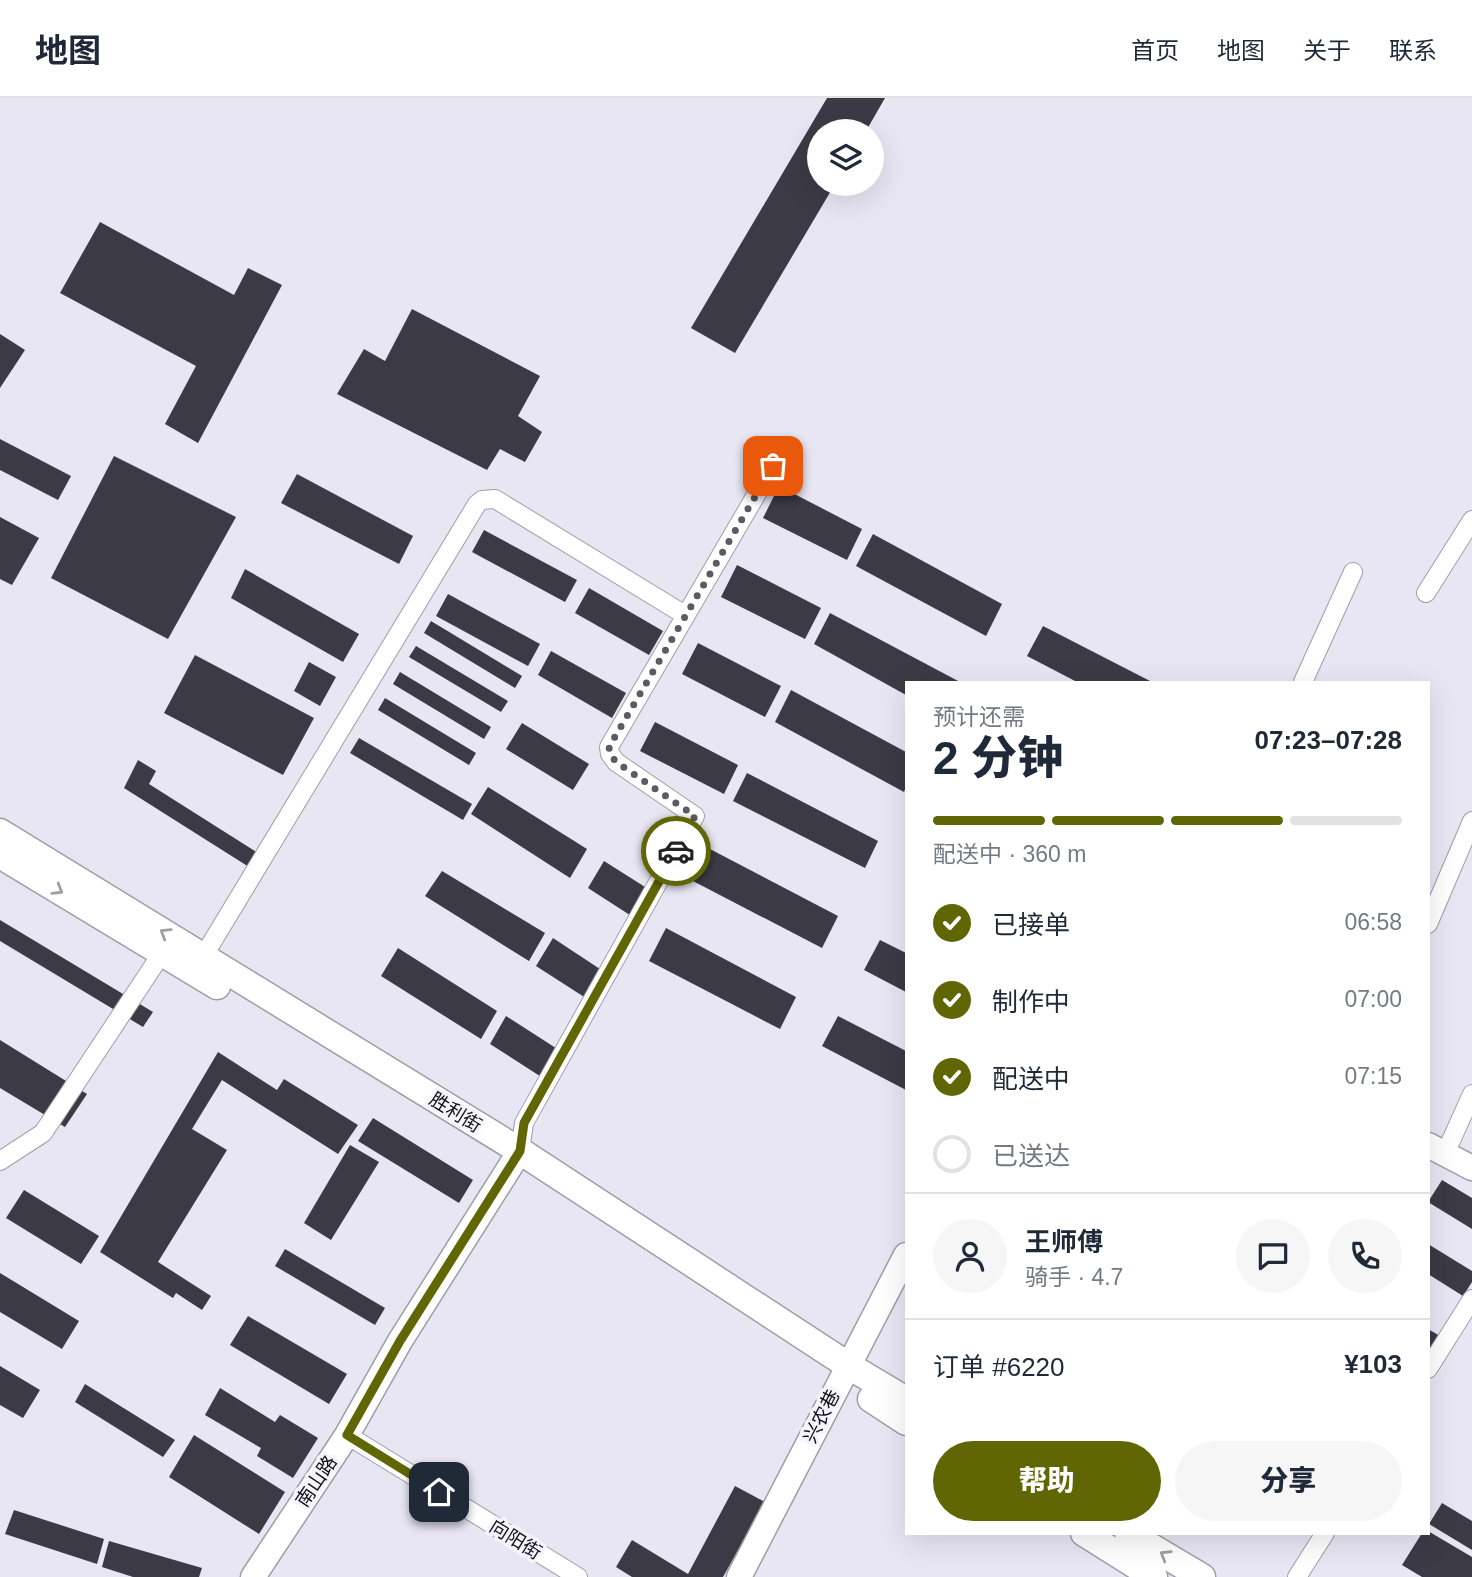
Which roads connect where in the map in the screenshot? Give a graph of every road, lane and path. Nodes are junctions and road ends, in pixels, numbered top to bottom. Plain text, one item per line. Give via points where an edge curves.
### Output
1 (773, 466) dead end
2 (1472, 520) edge
3 (1353, 572) dead end
4 (1426, 593) dead end
5 (685, 615) junction
6 (1303, 681) edge
7 (1472, 821) edge
8 (0, 832) edge
9 (0, 855) edge
10 (1430, 919) edge
11 (162, 953) junction
12 (203, 957) junction
13 (1472, 1094) edge
14 (1436, 1149) edge
15 (515, 1158) junction
16 (0, 1161) edge
17 (1472, 1168) edge
18 (905, 1257) edge
19 (1472, 1299) edge
20 (1430, 1366) edge
21 (844, 1373) junction
22 (905, 1400) edge
23 (905, 1421) edge
24 (347, 1435) junction
25 (1087, 1535) edge
26 (1131, 1535) edge
27 (1324, 1535) edge
28 (253, 1577) edge
29 (578, 1577) edge
30 (739, 1577) edge
31 (1154, 1577) edge
32 (1202, 1577) edge
33 (1297, 1577) edge

1 - 5 street, 南山路
2 - 4 street
3 - 6 street
5 - 12 street via 495,499 482,500
5 - 15 street, 南山路 via 609,747 616,762 695,816 524,1123
7 - 10 street
12 -> 8 main road, 胜利街
9 -> 11 main road, 胜利街
11 - 15 main road, 胜利街
11 - 16 street via 43,1133
12 - 15 main road, 胜利街
13 - 14 street
14 - 17 street
15 - 21 main road, 胜利街
15 - 24 street, 南山路
18 - 21 street, 兴农巷
19 - 20 street
21 - 22 main road, 胜利街
21 - 23 main road, 胜利街
21 - 30 street, 兴农巷
24 - 28 street, 南山路
24 - 29 street, 向阳街
25 - 31 main road
32 -> 26 main road
27 - 33 street

